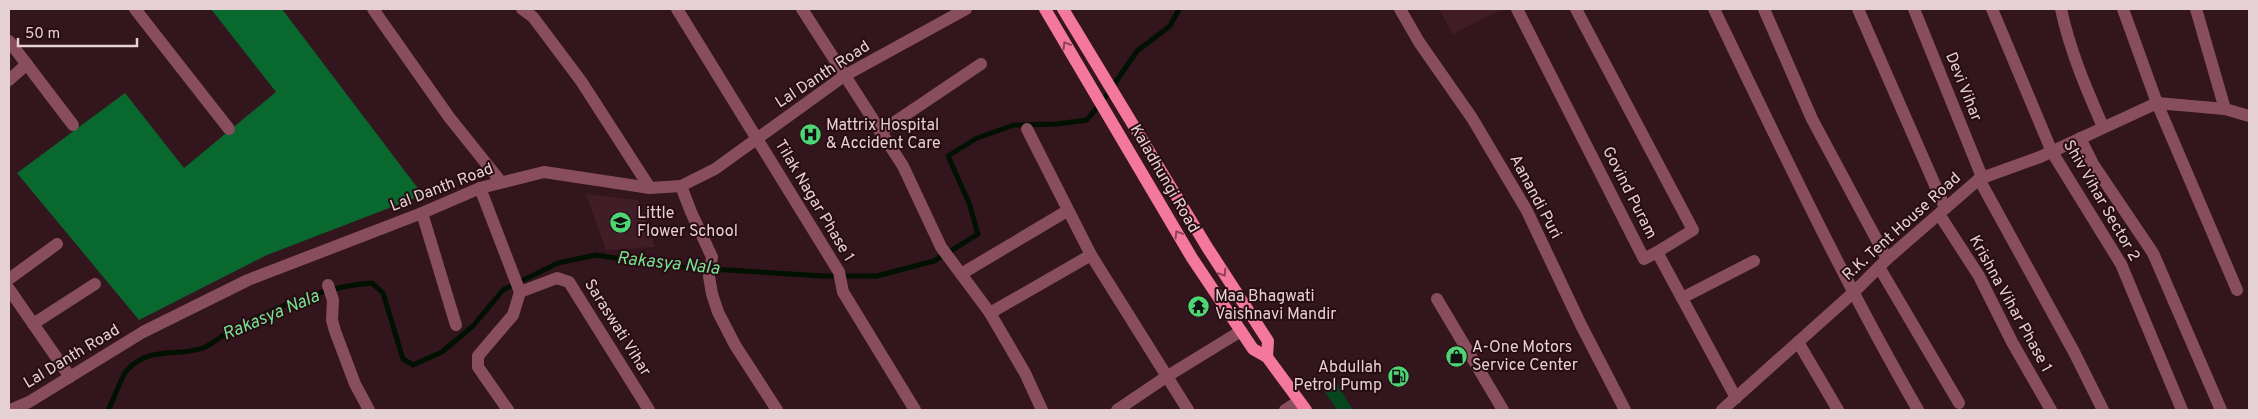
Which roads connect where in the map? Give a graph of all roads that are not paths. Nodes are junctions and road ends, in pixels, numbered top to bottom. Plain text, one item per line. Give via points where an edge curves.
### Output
1 (135, 9) edge
2 (373, 9) edge
3 (522, 9) edge
4 (677, 9) edge
5 (802, 9) edge
6 (966, 9) edge
7 (1045, 9) edge
8 (1063, 9) edge
9 (1400, 9) edge
10 (1517, 9) edge
11 (1576, 9) edge
12 (1714, 9) edge
13 (1764, 9) edge
14 (1858, 9) edge
15 (1914, 9) edge
16 (1992, 9) edge
17 (2061, 9) edge
18 (2124, 9) edge
19 (2196, 9) edge
20 (9, 41) edge
21 (27, 64) junction
22 (981, 64) dead end
23 (844, 76) junction
24 (9, 80) edge
25 (2157, 103) junction
26 (2225, 109) junction
27 (2249, 116) edge
28 (73, 125) dead end
29 (2103, 127) junction
30 (229, 129) dead end
31 (1027, 129) dead end
32 (880, 132) junction
33 (2080, 138) junction
34 (757, 140) junction
35 (2052, 152) junction
36 (1980, 178) junction
37 (501, 182) junction
38 (681, 186) junction
39 (480, 188) junction
40 (650, 188) junction
41 (1067, 211) junction
42 (1942, 211) junction
43 (422, 212) junction
44 (57, 244) dead end
45 (1207, 247) junction
46 (1657, 252) junction
47 (1091, 255) junction
48 (1192, 258) junction
49 (1754, 261) dead end
50 (1883, 263) junction
51 (960, 274) junction
52 (9, 279) edge
53 (95, 284) dead end
54 (328, 284) dead end
55 (9, 289) edge
56 (2237, 290) dead end
57 (520, 292) junction
58 (1854, 292) junction
59 (1682, 298) junction
60 (1437, 299) dead end
61 (990, 313) junction
62 (33, 324) junction
63 (456, 325) dead end
64 (1241, 331) junction
65 (1798, 342) junction
66 (1267, 357) junction
67 (70, 377) junction
68 (1166, 377) junction
69 (1736, 398) junction
70 (1959, 403) dead end
71 (1302, 406) edge
72 (10, 410) edge
73 (369, 410) edge
74 (508, 410) edge
75 (649, 410) edge
76 (777, 410) edge
77 (915, 410) edge
78 (1042, 410) edge
79 (1117, 410) edge
80 (1188, 410) edge
81 (1285, 410) edge
82 (1503, 410) edge
83 (1625, 410) edge
84 (1722, 410) edge
85 (1838, 410) edge
86 (1918, 410) edge
87 (2051, 410) edge
88 (2103, 410) edge
89 (2182, 410) edge
90 (2221, 410) edge

1 - 30 street
2 - 37 street via 449,117
3 - 40 street via 533,17 581,81
4 - 34 street, Tilak Nagar Phase 1
5 - 23 street
6 - 23 street, Lal Danth Road
48 -> 7 main road, Kaladhungi Road
8 - 45 main road, Kaladhungi Road
9 - 83 street, Aanandi Puri via 1472,118 1527,211
10 - 46 street, Govind Puram via 1644,258
11 - 46 street via 1693,230
12 - 58 street
13 - 50 street via 1812,119
14 - 42 street, Krishna Vihar Phase 1
15 - 36 street, Devi Vihar
16 - 35 street, Shiv Vihar Sector 2
17 - 29 street via 2066,36 2080,76
18 - 25 street
19 - 26 street
20 - 21 street
21 - 24 street
21 - 28 street
22 - 32 street
23 - 32 street
23 - 34 street, Lal Danth Road
25 - 26 street, R.K. Tent House Road
25 - 29 street, R.K. Tent House Road
25 - 56 street
26 - 27 street, R.K. Tent House Road
29 - 33 street, R.K. Tent House Road
31 - 41 street
32 - 51 street via 903,166 941,246
33 - 35 street, R.K. Tent House Road
33 - 90 street via 2093,164 2153,253
34 - 38 street, Lal Danth Road via 715,169
34 - 77 street, Tilak Nagar Phase 1 via 839,272 843,292
35 - 36 street, R.K. Tent House Road
35 - 89 street, Shiv Vihar Sector 2 via 2121,264
36 - 42 street, R.K. Tent House Road
36 - 88 street, Devi Vihar
37 - 39 street, Lal Danth Road
37 - 40 street, Lal Danth Road via 544,172
38 - 40 street, Lal Danth Road
38 - 76 street via 712,257 709,276 718,312 735,346
39 - 43 street, Lal Danth Road
39 - 57 street
41 - 47 street
41 - 51 street
42 - 50 street, R.K. Tent House Road
42 - 87 street, Krishna Vihar Phase 1
43 - 63 street
43 - 67 street, Lal Danth Road via 248,280 143,332
44 - 52 street
45 - 48 main road
45 -> 66 main road, Kaladhungi Road via 1268,341
46 - 59 street, Govind Puram
47 - 61 street
47 - 68 street
48 - 64 main road, Kaladhungi Road
49 - 59 street
50 - 58 street, R.K. Tent House Road
50 - 70 street
51 - 61 street
53 - 62 street
54 - 73 street via 333,300 335,331 355,384
55 - 62 street
57 - 74 street via 513,315 477,361
57 - 75 street, Saraswati Vihar via 557,278 569,282
58 - 65 street, R.K. Tent House Road
58 - 86 street
59 - 69 street, Govind Puram
60 - 82 street
61 - 78 street
62 - 67 street
64 - 66 main road, Kaladhungi Road via 1253,349
64 - 68 street
65 - 69 street, R.K. Tent House Road
65 - 85 street
66 - 71 main road, Kaladhungi Road
67 - 72 street, Lal Danth Road
68 - 79 street
68 - 80 street
69 - 84 street, R.K. Tent House Road
71 - 81 street

